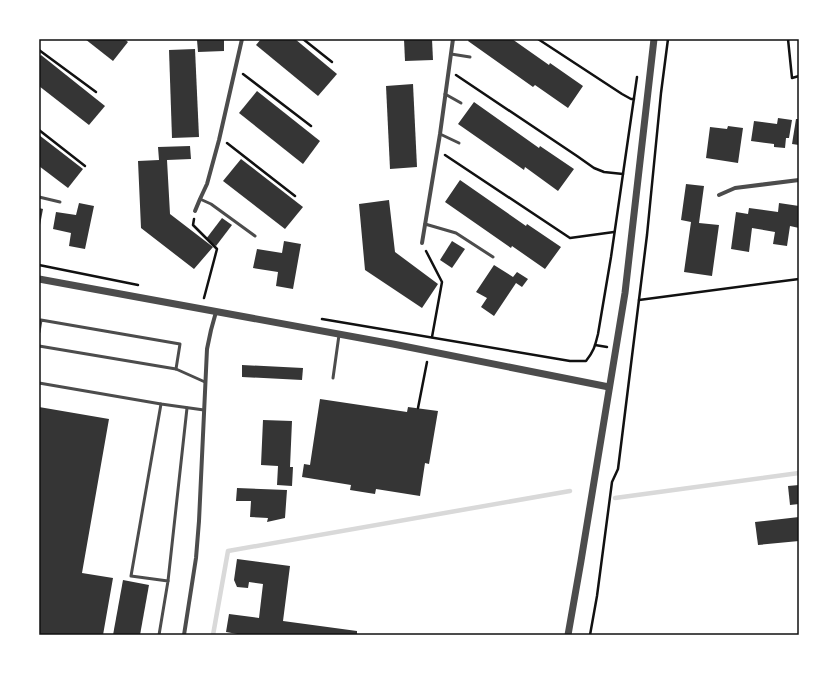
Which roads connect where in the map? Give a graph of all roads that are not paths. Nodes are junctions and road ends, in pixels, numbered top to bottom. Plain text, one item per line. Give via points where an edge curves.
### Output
1 (242, 39) edge
2 (453, 39) edge
3 (654, 39) edge
4 (451, 54) junction
5 (470, 58) dead end
6 (445, 94) junction
7 (461, 103) dead end
8 (440, 134) junction
9 (459, 143) dead end
10 (799, 180) edge
11 (719, 195) dead end
12 (39, 197) edge
13 (200, 199) junction
14 (60, 202) dead end
15 (195, 211) road end
16 (425, 224) junction
17 (255, 236) dead end
18 (422, 243) road end
19 (493, 257) dead end
20 (39, 279) edge
21 (216, 312) junction
22 (40, 320) edge
23 (39, 332) edge
24 (339, 334) junction
25 (39, 346) edge
26 (176, 370) junction
27 (333, 378) dead end
28 (205, 382) junction
29 (39, 383) edge
30 (609, 387) junction
31 (161, 404) junction
32 (187, 408) junction
33 (204, 410) junction
34 (168, 581) junction
35 (159, 635) edge
36 (184, 635) edge
37 (568, 635) edge

1 - 13 street via 208,184
2 - 4 street
3 - 30 street via 625,293
4 - 5 lane
4 - 6 street
6 - 7 lane
6 - 8 street
8 - 9 lane
8 - 16 street
10 - 11 street via 734,188
12 - 14 lane
13 - 15 street
13 - 17 lane
16 - 18 street
16 - 19 lane via 456,233
20 - 21 street
21 - 24 street
21 - 28 street via 208,349
22 - 23 lane
22 - 26 lane via 180,344
24 - 27 lane
24 - 30 street
25 - 26 lane
26 - 28 lane
28 - 33 street
29 - 31 lane
30 - 37 street
31 - 32 lane
31 - 34 lane via 131,576
32 - 33 lane
32 - 34 lane
33 - 36 street via 196,558
34 - 35 lane

